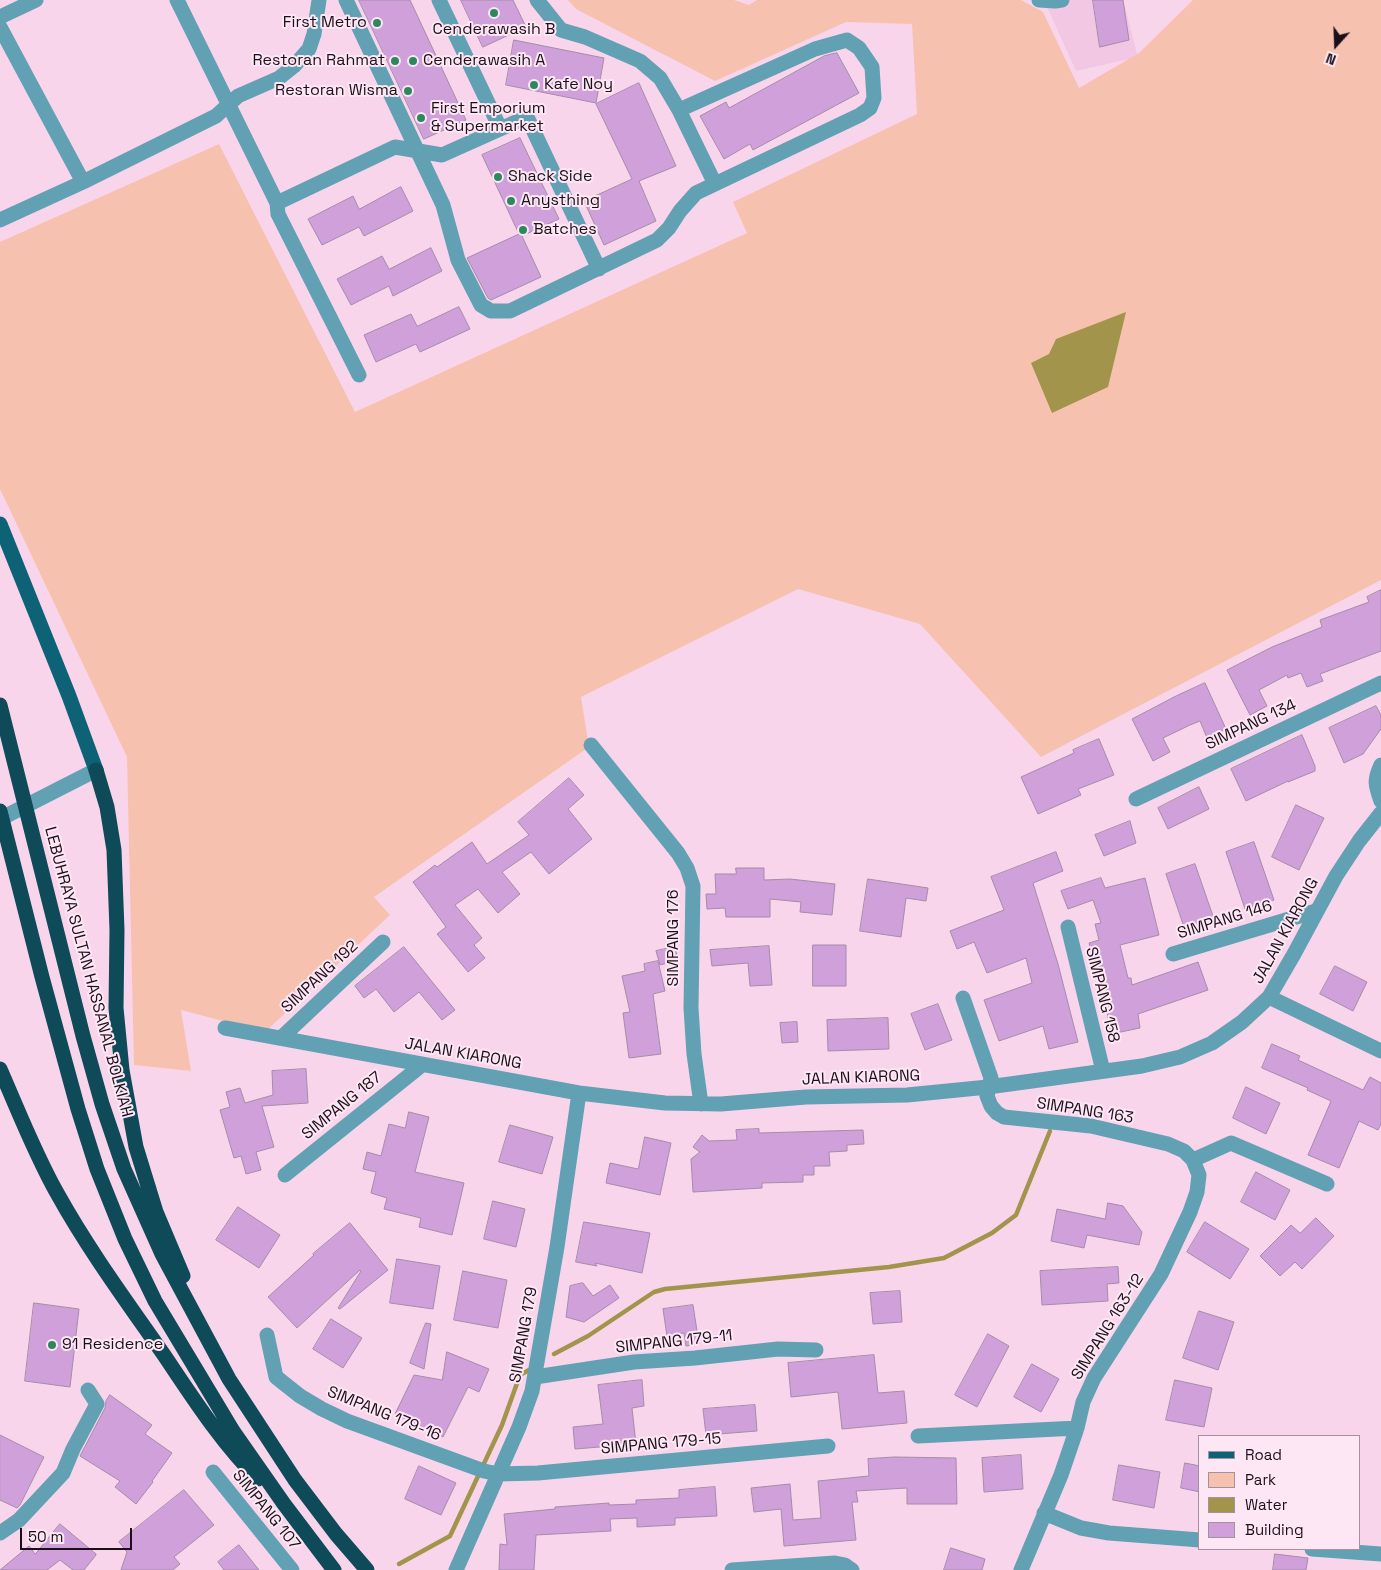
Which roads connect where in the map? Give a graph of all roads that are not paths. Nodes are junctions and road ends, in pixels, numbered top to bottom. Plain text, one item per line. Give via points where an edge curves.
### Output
1 (36, 0) edge
2 (177, 0) edge
3 (320, 0) edge
4 (346, 0) edge
5 (439, 0) edge
6 (537, 0) edge
7 (1039, 0) edge
8 (1062, 0) edge
9 (0, 17) edge
10 (0, 27) edge
11 (228, 104) junction
12 (679, 110) junction
13 (500, 128) junction
14 (417, 151) junction
15 (83, 182) junction
16 (714, 184) junction
17 (277, 204) junction
18 (0, 220) edge
19 (599, 269) junction
20 (359, 376) dead end
21 (0, 524) edge
22 (1381, 683) edge
23 (0, 705) edge
24 (591, 745) dead end
25 (1381, 764) edge
26 (96, 770) junction
27 (1136, 799) dead end
28 (1381, 801) edge
29 (0, 811) edge
30 (1381, 813) edge
31 (0, 819) edge
32 (1316, 911) junction
33 (1068, 927) dead end
34 (383, 942) dead end
35 (1173, 954) dead end
36 (1269, 997) junction
37 (963, 998) dead end
38 (224, 1028) dead end
39 (281, 1038) junction
40 (1381, 1051) edge
41 (422, 1065) junction
42 (0, 1069) edge
43 (1103, 1071) junction
44 (988, 1087) junction
45 (579, 1093) junction
46 (701, 1104) junction
47 (1193, 1160) junction
48 (285, 1175) dead end
49 (1327, 1184) dead end
50 (267, 1335) dead end
51 (816, 1350) dead end
52 (214, 1353) junction
53 (535, 1377) junction
54 (88, 1390) dead end
55 (1077, 1428) junction
56 (918, 1436) dead end
57 (828, 1446) dead end
58 (213, 1472) dead end
59 (498, 1474) junction
60 (284, 1504) junction
61 (1044, 1513) junction
62 (0, 1533) edge
63 (1198, 1540) edge
64 (1326, 1550) edge
65 (1381, 1554) edge
66 (292, 1570) edge
67 (334, 1570) edge
68 (368, 1570) edge
69 (456, 1570) edge
70 (732, 1570) edge
71 (852, 1570) edge
72 (1021, 1570) edge

1 - 9 street
2 - 11 street
3 - 11 street via 309,49 294,66 279,78 238,96
4 - 14 street
5 - 13 street
6 - 12 street via 561,30 640,61 660,78
7 - 8 street
10 - 15 street
11 - 15 street via 216,116
11 - 17 street
12 - 16 street
12 - 16 street via 815,49 847,40 859,48 872,67 874,98 870,108
13 - 14 street via 442,154
13 - 19 street via 527,116
14 - 17 street via 395,147
14 - 19 street via 443,206 458,260 481,305 491,311 510,311
15 - 18 street
16 - 19 street via 696,193 657,240
17 - 20 street via 278,214
21 - 26 main road
22 - 27 street, SIMPANG 134
23 - 52 highway, LEBUHRAYA SULTAN HASSANAL BOLKIAH via 102,1104 124,1169 158,1246
24 - 46 street, SIMPANG 176 via 678,853 693,886 691,1008
25 - 28 street via 1376,788
26 - 31 street
26 - 52 highway via 114,850 118,930 116,1008 122,1070 136,1147 156,1212
29 - 60 highway via 78,1109 97,1169 125,1239 155,1301 183,1348 233,1431
30 - 32 street, JALAN KIARONG via 1359,841
32 - 35 street, SIMPANG 146
32 - 36 street, JALAN KIARONG
33 - 43 street, SIMPANG 158
34 - 39 street, SIMPANG 192
36 - 40 street
36 - 43 street, JALAN KIARONG via 1242,1022 1212,1042 1180,1057
37 - 44 street, SIMPANG 163 via 991,1078
38 - 39 street, JALAN KIARONG
39 - 41 street, JALAN KIARONG
41 - 45 street, JALAN KIARONG
41 - 48 street, SIMPANG 187
42 - 60 highway via 57,1193 81,1233 230,1448
43 - 44 street, JALAN KIARONG
44 - 46 street, JALAN KIARONG via 907,1095
44 - 47 street, SIMPANG 163 via 991,1106 1004,1118 1091,1126 1168,1144 1184,1151
45 - 46 street, JALAN KIARONG
45 - 53 street, SIMPANG 179 via 558,1247
47 - 49 street via 1231,1144
47 - 55 street, SIMPANG 163-12 via 1199,1175 1182,1230 1161,1274 1094,1378 1083,1402
50 - 59 street, SIMPANG 179-16 via 276,1377 300,1396 347,1421
51 - 53 street, SIMPANG 179-11 via 778,1349 634,1362
52 - 68 highway, LEBUHRAYA SULTAN HASSANAL BOLKIAH via 295,1480
53 - 59 street, SIMPANG 179
54 - 62 street via 98,1404 63,1472 20,1520
55 - 56 street
55 - 61 street, SIMPANG 163-12
57 - 59 street, SIMPANG 179-15
58 - 66 street, SIMPANG 107
59 - 69 street, SIMPANG 179
60 - 67 highway
61 - 63 street via 1081,1528 1109,1533
61 - 72 street, SIMPANG 163-12
64 - 65 street
70 - 71 street via 835,1562

